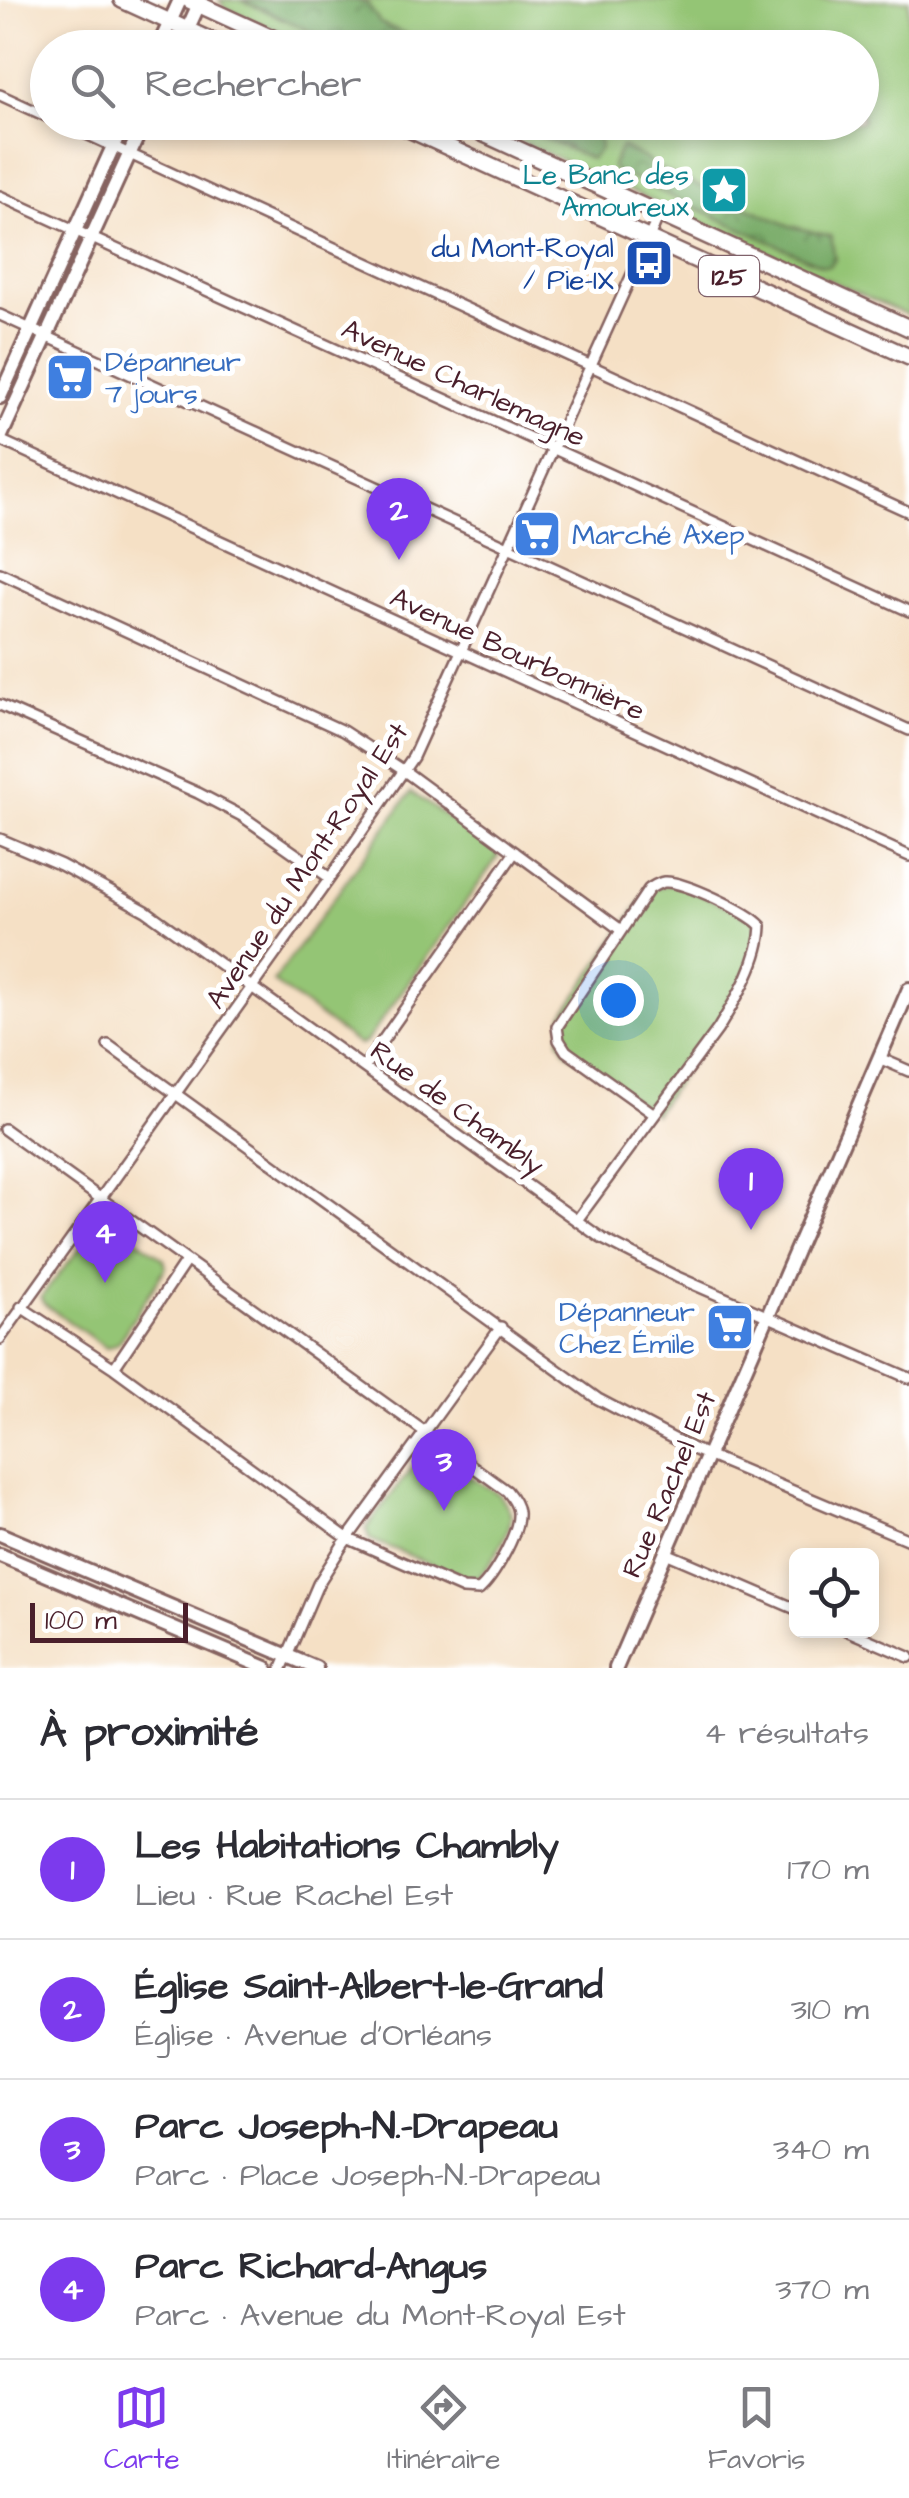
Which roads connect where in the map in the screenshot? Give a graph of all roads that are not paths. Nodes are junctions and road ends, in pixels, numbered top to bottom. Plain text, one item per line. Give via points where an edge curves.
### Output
1 (122, 0) edge
2 (180, 0) edge
3 (194, 2) edge
4 (170, 22) junction
5 (166, 30) edge
6 (188, 30) joint
7 (255, 30) edge
8 (0, 95) edge
9 (30, 109) edge
10 (100, 140) edge
11 (116, 140) edge
12 (136, 140) edge
13 (431, 140) edge
14 (497, 140) edge
15 (113, 146) junction
16 (130, 154) junction
17 (0, 196) edge
18 (659, 215) junction
19 (75, 230) junction
20 (91, 236) junction
21 (648, 239) junction
22 (0, 316) edge
23 (909, 328) edge
24 (30, 330) junction
25 (46, 336) junction
26 (909, 357) edge
27 (592, 366) junction
28 (0, 396) edge
29 (0, 439) edge
30 (554, 448) junction
31 (909, 512) edge
32 (508, 548) junction
33 (0, 573) edge
34 (909, 611) edge
35 (460, 652) junction
36 (0, 705) edge
37 (909, 730) edge
38 (403, 770) junction
39 (0, 839) edge
40 (516, 852) junction
41 (909, 856) edge
42 (330, 878) junction
43 (621, 930) junction
44 (252, 986) junction
45 (909, 989) edge
46 (108, 1045) dead end
47 (879, 1058) junction
48 (364, 1067) junction
49 (909, 1071) edge
50 (176, 1094) junction
51 (654, 1114) junction
52 (4, 1129) dead end
53 (99, 1199) junction
54 (577, 1220) junction
55 (186, 1260) junction
56 (21, 1306) junction
57 (766, 1318) junction
58 (500, 1327) junction
59 (0, 1339) edge
60 (114, 1368) junction
61 (909, 1378) edge
62 (423, 1431) junction
63 (708, 1454) junction
64 (0, 1534) edge
65 (347, 1538) junction
66 (909, 1540) edge
67 (666, 1553) junction
68 (0, 1555) edge
69 (789, 1607) edge
70 (864, 1638) edge
71 (909, 1658) edge
72 (285, 1662) edge
73 (266, 1668) edge
74 (316, 1668) edge
75 (616, 1668) edge

1 - 4 main road
2 - 4 main road
3 - 6 main road
3 - 7 main road
4 - 5 main road
4 - 6 main road
8 - 9 street
10 - 15 street
11 - 15 main road
12 - 16 main road
13 - 21 main road, 125
14 - 18 main road, 125
15 - 16 street
15 - 19 main road
16 - 20 main road
16 - 27 street
17 - 19 street, Avenue Charlemagne
18 - 21 street, Avenue du Mont-Royal Est
18 - 23 main road, 125
19 - 20 street, Avenue Charlemagne
19 - 24 main road
20 - 25 main road
20 - 30 street, Avenue Charlemagne
21 - 26 main road, 125
21 - 27 street, Avenue du Mont-Royal Est
22 - 24 street
24 - 25 street
24 - 28 main road
25 - 29 main road
25 - 32 street
27 - 30 street, Avenue du Mont-Royal Est
27 - 31 street
29 - 35 street, Avenue Bourbonnière
30 - 32 street, Avenue du Mont-Royal Est
30 - 34 street, Avenue Charlemagne
32 - 35 street, Avenue du Mont-Royal Est
32 - 37 street
33 - 38 street via 328,723
35 - 38 street, Avenue du Mont-Royal Est
35 - 41 street, Avenue Bourbonnière
36 - 42 street via 242,816
38 - 40 street
38 - 42 street, Avenue du Mont-Royal Est
39 - 44 street, Rue de Chambly via 116,892
40 - 43 street
40 - 48 street
42 - 44 street, Avenue du Mont-Royal Est
43 - 51 street via 562,1015 559,1040
43 - 51 street via 660,882 743,912 761,926 735,1000
44 - 48 street, Rue de Chambly
44 - 50 street, Avenue du Mont-Royal Est
45 - 47 main road, Rue Rachel Est
46 - 50 street
47 - 49 street
47 - 57 main road, Rue Rachel Est
48 - 54 street, Rue de Chambly
50 - 53 street, Avenue du Mont-Royal Est
50 - 58 street
51 - 54 street
52 - 53 street
53 - 55 street
53 - 56 street, Avenue du Mont-Royal Est
54 - 57 street, Rue de Chambly via 625,1252
55 - 60 street
55 - 62 street
56 - 59 street, Avenue du Mont-Royal Est
56 - 60 street
57 - 61 street, Rue de Chambly
57 - 63 main road, Rue Rachel Est
58 - 62 street
58 - 63 street via 598,1399
60 - 65 street
62 - 65 street
62 - 65 street via 513,1498 516,1525 491,1580 479,1590 463,1589
63 - 66 street
63 - 67 main road, Rue Rachel Est
64 - 72 main road
65 - 72 street via 318,1584
67 - 69 street
67 - 75 main road, Rue Rachel Est
68 - 73 main road
70 - 71 street
72 - 74 main road

